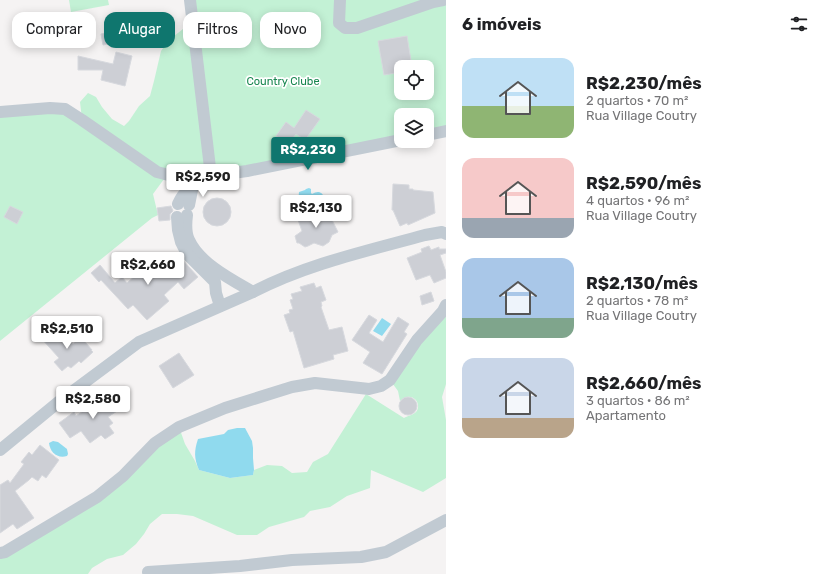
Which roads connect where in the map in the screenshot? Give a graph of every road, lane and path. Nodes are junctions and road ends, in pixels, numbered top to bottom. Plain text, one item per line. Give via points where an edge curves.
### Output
1 (190, 0) edge
2 (340, 0) edge
3 (443, 0) edge
4 (0, 112) edge
5 (446, 131) edge
6 (434, 134) edge
7 (394, 141) edge
8 (211, 176) junction
9 (183, 210) junction
10 (446, 234) edge
11 (253, 292) junction
12 (446, 305) edge
13 (220, 306) junction
14 (0, 450) edge
15 (446, 520) edge
16 (0, 553) edge
17 (148, 572) dead end

1 - 8 street
2 - 3 street via 339,23 345,28 357,28
4 - 8 street via 65,109 157,172 180,178
5 - 6 street
7 - 8 street
8 - 9 street via 193,185 182,196
9 - 11 street via 188,239 203,259
9 - 13 street via 178,230 181,242 187,254 215,282
10 - 11 street via 442,232 425,235 327,262
11 - 13 street
12 - 16 street via 417,340 390,380 381,386 370,389 315,383 292,387 225,408 179,427 156,443 123,476 97,497
13 - 14 street via 139,342 61,400
15 - 17 street via 386,552 360,557

